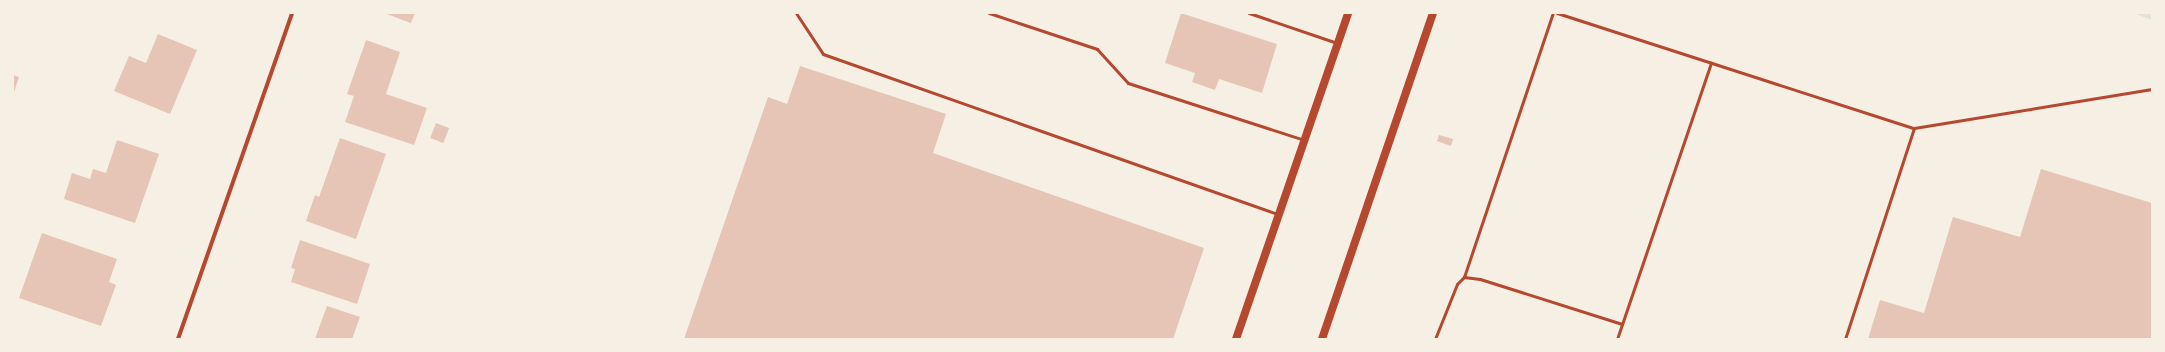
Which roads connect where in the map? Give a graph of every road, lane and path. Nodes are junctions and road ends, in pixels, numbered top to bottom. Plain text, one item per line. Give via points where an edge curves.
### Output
1 (292, 13) edge
2 (796, 13) edge
3 (990, 13) edge
4 (1249, 13) edge
5 (1348, 13) edge
6 (1433, 13) edge
7 (1553, 13) edge
8 (1557, 13) edge
9 (1337, 43) junction
10 (1711, 63) junction
11 (2152, 89) edge
12 (1914, 128) junction
13 (1304, 140) junction
14 (1278, 215) junction
15 (1464, 278) junction
16 (1622, 324) junction
17 (178, 339) edge
18 (1236, 339) edge
19 (1322, 339) edge
20 (1435, 339) edge
21 (1617, 339) edge
22 (1845, 339) edge

1 - 17 street
2 - 14 lane via 823,54
3 - 13 lane via 1097,49 1128,83
4 - 9 lane
5 - 9 main road
6 - 19 main road
7 - 15 lane
8 - 10 lane
9 - 13 main road
10 - 12 lane
10 - 16 lane
11 - 12 lane
12 - 22 lane
13 - 14 main road
14 - 18 main road
15 - 16 lane via 1480,279
15 - 20 lane via 1457,284
16 - 21 lane

